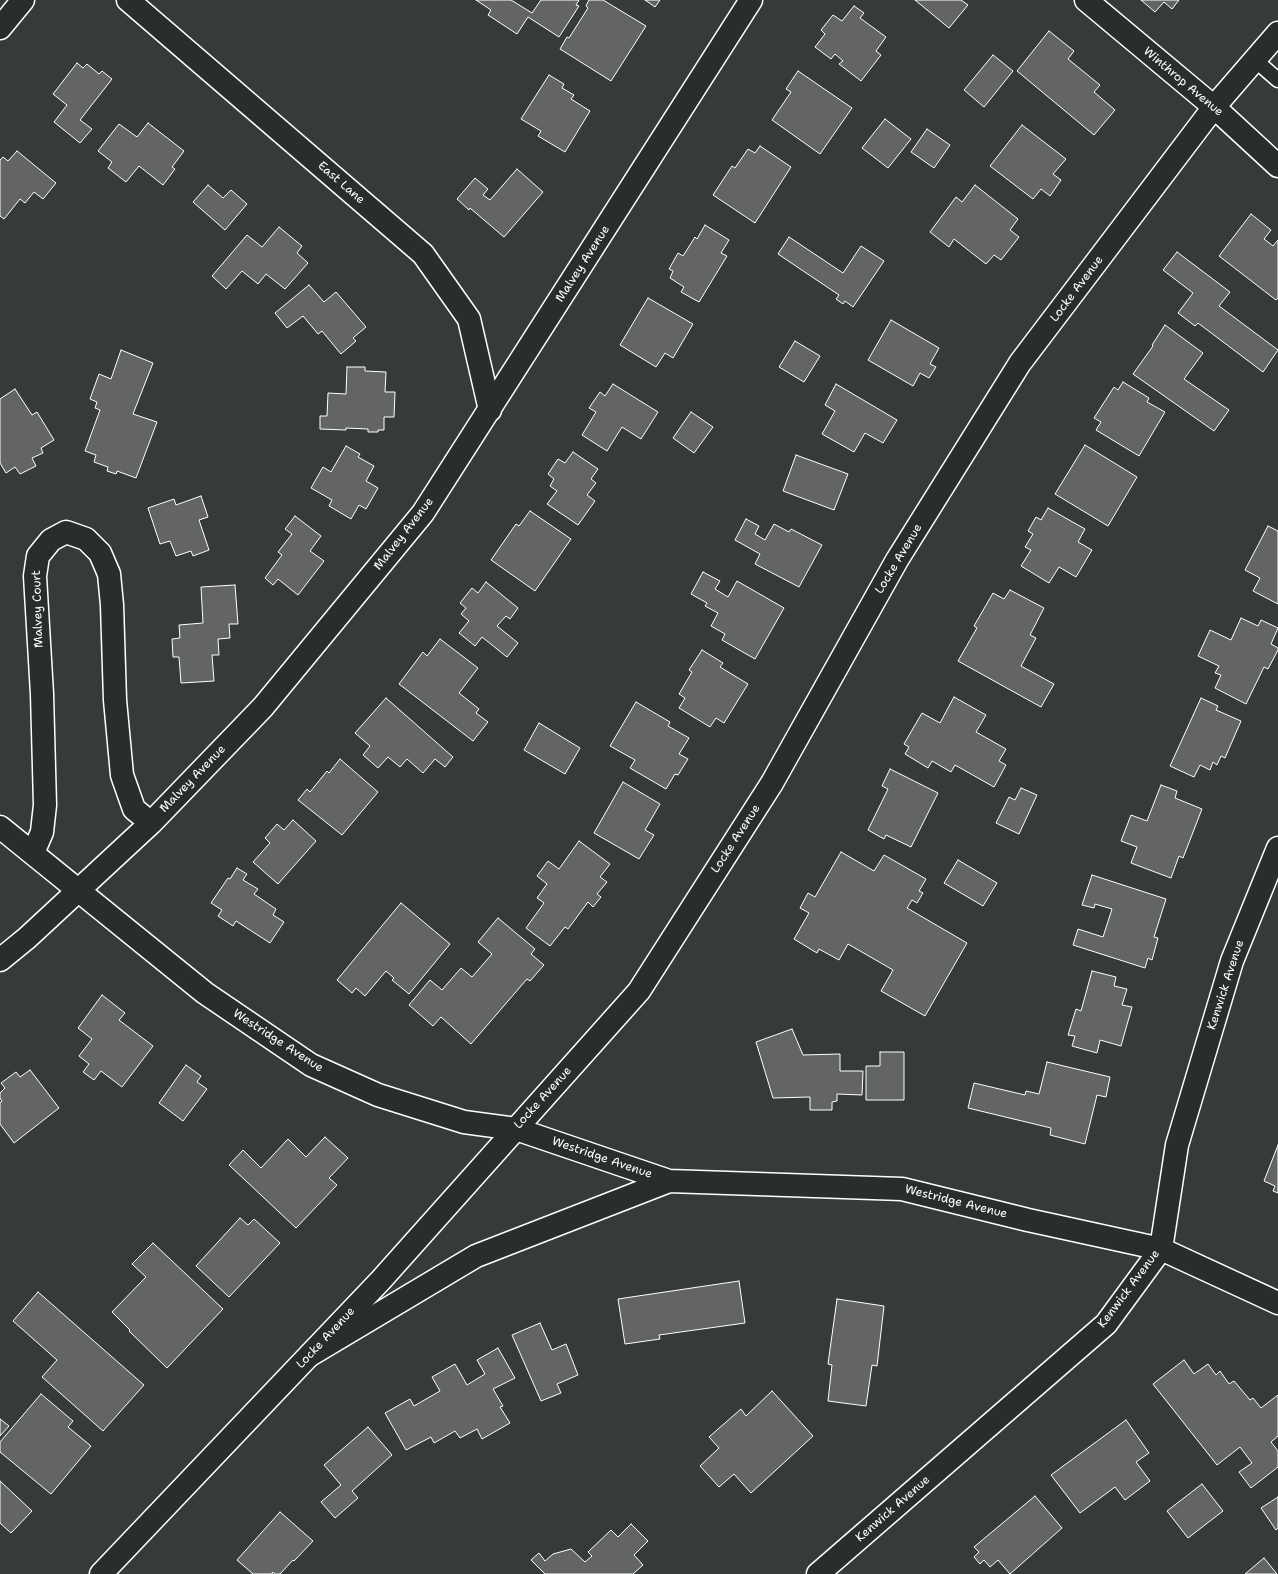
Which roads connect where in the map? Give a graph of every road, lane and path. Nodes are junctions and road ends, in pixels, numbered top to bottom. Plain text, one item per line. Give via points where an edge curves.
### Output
1 (23, 0) edge
2 (128, 0) edge
3 (751, 0) edge
4 (1086, 0) edge
5 (0, 28) edge
6 (1278, 33) edge
7 (1255, 60) junction
8 (1278, 80) edge
9 (1214, 107) junction
10 (1278, 166) edge
11 (490, 410) junction
12 (151, 823) junction
13 (0, 827) edge
14 (1278, 848) edge
15 (33, 853) junction
16 (78, 890) junction
17 (0, 960) edge
18 (516, 1129) junction
19 (669, 1181) junction
20 (1160, 1249) junction
21 (1278, 1303) edge
22 (310, 1355) junction
23 (101, 1574) edge
24 (818, 1574) edge

1 - 5 street
2 - 11 street, East Lane via 423,254 469,319
3 - 11 street, Malvey Avenue
4 - 9 street, Winthrop Avenue
6 - 7 street, Locke Avenue
7 - 8 lane
7 - 9 street, Locke Avenue
9 - 10 street, Winthrop Avenue
9 - 18 street, Locke Avenue via 1020,363 897,560 772,783 639,991
11 - 12 street, Malvey Avenue via 423,514 263,707
12 - 15 street, Malvey Court via 134,809 122,775 115,700 109,574 100,553 86,539 66,532 51,540 38,556 35,576 45,805 42,832
12 - 16 street, Malvey Avenue
13 - 15 street, Westridge Avenue
14 - 20 street, Kenwick Avenue via 1232,961 1177,1145
15 - 16 street, Westridge Avenue
16 - 17 street, Malvey Avenue
16 - 18 street, Westridge Avenue via 205,993 311,1065 378,1095 464,1122
18 - 19 street, Westridge Avenue
18 - 22 street, Locke Avenue
19 - 20 street, Westridge Avenue via 902,1189
19 - 22 street via 476,1256
20 - 21 street, Westridge Avenue
20 - 24 street, Kenwick Avenue via 1106,1324
22 - 23 street, Locke Avenue

